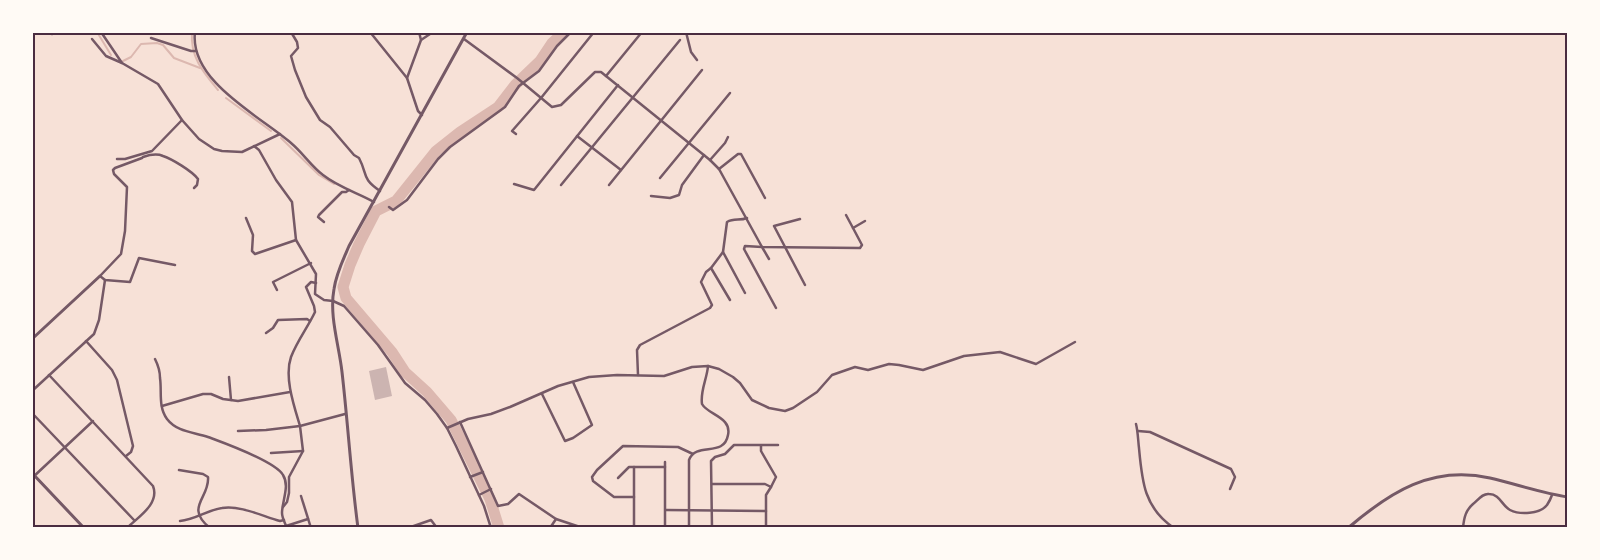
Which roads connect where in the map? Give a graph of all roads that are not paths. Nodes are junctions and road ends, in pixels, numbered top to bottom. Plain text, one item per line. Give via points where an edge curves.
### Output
1 (101, 32) edge
2 (195, 32) edge
3 (291, 32) edge
4 (370, 32) edge
5 (419, 32) edge
6 (433, 32) edge
7 (467, 32) edge
8 (571, 32) edge
9 (594, 32) edge
10 (642, 32) edge
11 (686, 32) edge
12 (151, 38) dead end
13 (92, 39) dead end
14 (464, 39) junction
15 (421, 40) junction
16 (680, 40) dead end
17 (195, 51) junction
18 (697, 60) dead end
19 (122, 63) junction
20 (702, 70) dead end
21 (606, 76) junction
22 (407, 78) junction
23 (522, 82) junction
24 (618, 86) junction
25 (730, 93) dead end
26 (541, 98) junction
27 (633, 98) junction
28 (422, 115) junction
29 (182, 120) junction
30 (661, 120) junction
31 (280, 134) junction
32 (516, 134) dead end
33 (577, 136) junction
34 (728, 137) dead end
35 (689, 143) junction
36 (254, 146) junction
37 (592, 148) junction
38 (141, 156) junction
39 (704, 156) junction
40 (117, 159) dead end
41 (710, 160) junction
42 (620, 170) junction
43 (719, 170) junction
44 (660, 178) dead end
45 (514, 184) dead end
46 (561, 185) dead end
47 (609, 185) dead end
48 (194, 188) dead end
49 (349, 190) junction
50 (380, 191) junction
51 (651, 196) dead end
52 (765, 198) dead end
53 (374, 202) junction
54 (389, 207) dead end
55 (846, 215) dead end
56 (246, 218) dead end
57 (747, 218) junction
58 (800, 219) dead end
59 (865, 221) dead end
60 (324, 222) dead end
61 (854, 228) junction
62 (296, 240) junction
63 (762, 247) junction
64 (786, 248) junction
65 (723, 252) junction
66 (768, 259) dead end
67 (311, 262) junction
68 (175, 265) dead end
69 (711, 268) junction
70 (100, 276) junction
71 (105, 280) junction
72 (316, 283) junction
73 (805, 285) dead end
74 (277, 290) dead end
75 (745, 293) dead end
76 (730, 300) dead end
77 (333, 301) junction
78 (776, 308) dead end
79 (310, 321) junction
80 (266, 333) dead end
81 (32, 339) edge
82 (86, 341) junction
83 (1075, 342) dead end
84 (155, 359) dead end
85 (708, 366) junction
86 (49, 375) junction
87 (638, 375) junction
88 (228, 378) dead end
89 (573, 382) junction
90 (32, 391) edge
91 (290, 392) junction
92 (542, 394) junction
93 (231, 400) junction
94 (162, 406) junction
95 (32, 413) edge
96 (345, 414) junction
97 (92, 421) junction
98 (458, 422) junction
99 (1136, 424) dead end
100 (300, 426) junction
101 (447, 428) junction
102 (1138, 431) junction
103 (238, 432) dead end
104 (778, 445) dead end
105 (761, 446) junction
106 (65, 447) junction
107 (303, 451) junction
108 (271, 453) dead end
109 (693, 454) junction
110 (126, 456) junction
111 (665, 462) dead end
112 (634, 467) junction
113 (665, 467) junction
114 (180, 470) dead end
115 (482, 472) junction
116 (33, 476) edge
117 (472, 476) junction
118 (618, 478) dead end
119 (712, 484) junction
120 (771, 487) junction
121 (1230, 489) dead end
122 (490, 490) junction
123 (480, 494) junction
124 (1552, 495) junction
125 (301, 496) dead end
126 (634, 497) junction
127 (1568, 497) edge
128 (283, 507) junction
129 (666, 510) junction
130 (689, 510) junction
131 (712, 511) junction
132 (766, 511) junction
133 (200, 516) junction
134 (308, 519) junction
135 (556, 519) junction
136 (134, 520) junction
137 (284, 520) junction
138 (180, 521) dead end
139 (490, 526) edge
140 (286, 527) edge
141 (84, 528) edge
142 (127, 528) edge
143 (210, 528) edge
144 (311, 528) edge
145 (358, 528) edge
146 (408, 528) edge
147 (437, 528) edge
148 (550, 528) edge
149 (583, 528) edge
150 (634, 528) edge
151 (665, 528) edge
152 (689, 528) edge
153 (712, 528) edge
154 (766, 528) edge
155 (1174, 528) edge
156 (1348, 528) edge
157 (1463, 528) edge

1 - 19 street
2 - 17 street
3 - 50 street via 298,48 291,56 306,97 320,120 359,158 369,184
4 - 22 street
5 - 15 street
6 - 15 street
7 - 14 street
8 - 23 street via 539,71
9 - 26 street
10 - 21 street
11 - 18 street via 691,52
12 - 17 street
13 - 19 street via 106,56
14 - 23 street
14 - 28 street
15 - 22 street
16 - 27 street
17 - 31 street via 234,102
19 - 29 street via 158,84
20 - 30 street
21 - 24 street
21 - 26 street via 595,72 561,105 552,107
22 - 28 street
23 - 26 street
23 - 54 street via 505,107 438,159 408,200 393,210
24 - 27 street
24 - 33 street
25 - 35 street
26 - 32 street via 512,131
27 - 30 street
27 - 37 street
28 - 50 street
29 - 36 street via 199,139 222,151 242,152
29 - 38 street via 156,148
30 - 35 street
30 - 42 street
31 - 36 street
31 - 49 street via 324,176
33 - 37 street
33 - 45 street via 534,190
34 - 41 street
35 - 39 street
35 - 44 street
36 - 62 street via 292,202
37 - 42 street
37 - 46 street
38 - 40 street
38 - 48 street via 163,156 190,171 198,179
38 - 70 street via 113,170 128,187 125,231 121,254
39 - 41 street
39 - 51 street via 682,185 680,195 670,198
41 - 43 street
42 - 47 street
43 - 52 street via 741,154
43 - 57 street
49 - 53 street
49 - 60 street via 342,192 319,214
50 - 53 street
53 - 77 street via 342,262
55 - 61 street
56 - 62 street via 253,235 252,251 256,254
57 - 63 street
57 - 65 street via 727,222
58 - 64 street via 774,226
59 - 61 street
61 - 64 street via 862,245 860,248
62 - 67 street
63 - 64 street
63 - 66 street
63 - 78 street via 745,246 744,249
64 - 73 street
65 - 69 street
65 - 75 street
67 - 72 street
67 - 74 street via 273,282
68 - 71 street via 139,258 130,282
69 - 76 street
69 - 87 street via 701,282 712,305 710,308 640,344 637,350
70 - 71 street
70 - 81 street
71 - 82 street via 97,328
72 - 77 street via 316,294 324,300
72 - 79 street via 306,287 315,312
77 - 96 street
77 - 101 street via 344,306 405,383 425,400
79 - 80 street via 278,320
79 - 91 street via 290,358
82 - 86 street
82 - 110 street via 117,380 133,446
83 - 85 street via 1036,364 1000,352 964,356 923,370 890,364 868,370 854,367 832,375 817,392 785,411 752,400 733,377
84 - 94 street
85 - 87 street via 692,367 664,376
85 - 109 street via 702,404 723,420 728,427 728,436 719,448
86 - 90 street
86 - 97 street
87 - 89 street
88 - 93 street
89 - 92 street
89 - 92 street via 592,425 565,442
91 - 93 street via 258,399
91 - 100 street
92 - 98 street via 491,414
93 - 94 street via 203,394
94 - 128 street via 167,419 179,429 207,437 276,468 285,482
95 - 106 street
96 - 100 street
96 - 145 street
97 - 106 street
97 - 110 street
98 - 101 street
98 - 115 street
99 - 102 street
100 - 103 street
100 - 107 street
101 - 117 street
102 - 121 street via 1150,432 1231,469 1235,477
102 - 155 street via 1144,486 1149,500 1162,519
104 - 105 street
105 - 119 street via 734,445 725,454 715,457 711,461
105 - 120 street via 776,477
106 - 116 street
106 - 136 street
107 - 108 street
107 - 128 street via 289,477 289,493
109 - 126 street via 678,446 620,448 597,470 593,481 614,497
109 - 130 street via 689,460
110 - 136 street via 155,490 150,506
111 - 113 street
112 - 113 street
112 - 118 street via 629,467
112 - 126 street
113 - 129 street
114 - 133 street via 208,477 198,504
115 - 117 street
115 - 122 street
116 - 141 street
117 - 123 street
119 - 120 street via 765,484
119 - 131 street
120 - 132 street via 766,495
122 - 123 street
122 - 135 street via 498,506 508,504 518,494
123 - 139 street
124 - 127 street
124 - 156 street via 1487,477 1468,474 1441,476 1400,489
124 - 157 street via 1542,510 1529,513 1510,510 1498,497 1486,494 1468,508
125 - 134 street
126 - 150 street
128 - 137 street
129 - 130 street
129 - 151 street
130 - 131 street
130 - 152 street
131 - 132 street
131 - 153 street
132 - 154 street
133 - 137 street via 222,508
133 - 138 street
133 - 143 street
134 - 140 street
134 - 144 street
135 - 148 street
135 - 149 street
136 - 142 street
137 - 140 street
146 - 147 street via 431,520

